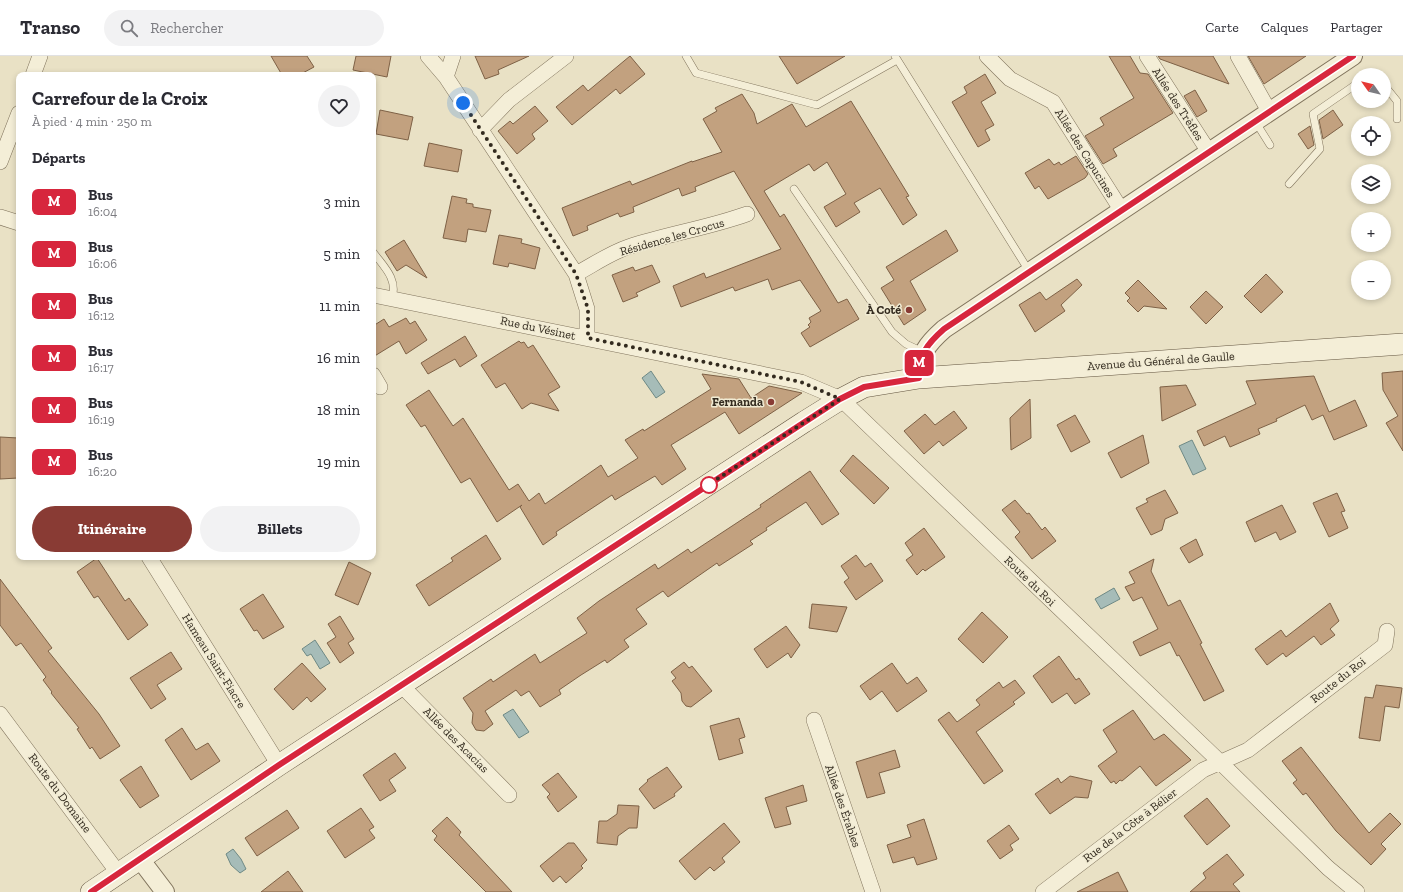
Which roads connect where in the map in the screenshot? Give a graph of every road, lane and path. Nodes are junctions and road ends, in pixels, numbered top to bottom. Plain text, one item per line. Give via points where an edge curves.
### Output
1 (40, 56) edge
2 (428, 56) edge
3 (453, 56) edge
4 (566, 56) edge
5 (686, 56) edge
6 (987, 56) edge
7 (1147, 56) edge
8 (1238, 56) edge
9 (1353, 56) edge
10 (896, 58) edge
11 (34, 72) edge
12 (446, 77) junction
13 (1351, 88) edge
14 (1391, 94) edge
15 (1262, 116) junction
16 (1397, 120) dead end
17 (16, 121) edge
18 (480, 130) junction
19 (1270, 145) dead end
20 (1210, 152) junction
21 (0, 162) edge
22 (1289, 184) dead end
23 (794, 189) dead end
24 (1122, 211) junction
25 (747, 214) dead end
26 (0, 217) edge
27 (16, 222) edge
28 (376, 256) edge
29 (1029, 272) junction
30 (576, 274) junction
31 (376, 295) edge
32 (392, 298) junction
33 (588, 338) junction
34 (1403, 344) edge
35 (923, 352) junction
36 (919, 378) junction
37 (840, 399) junction
38 (151, 560) edge
39 (1387, 631) dead end
40 (402, 686) junction
41 (0, 714) edge
42 (814, 720) dead end
43 (1220, 762) junction
44 (279, 765) junction
45 (509, 795) dead end
46 (140, 859) junction
47 (119, 874) junction
48 (91, 892) edge
49 (165, 892) edge
50 (873, 892) edge
51 (1043, 892) edge
52 (1357, 892) edge

1 - 11 street
2 - 12 street
3 - 12 street
4 - 18 street via 509,100
5 - 10 lane via 696,72 817,105
6 - 24 street, Allée des Capucines via 1010,79 1053,102
7 - 20 street, Allée des Trèfles
8 - 15 street
9 - 15 street
10 - 29 lane
12 - 18 street
13 - 22 lane via 1313,114 1320,148
14 - 16 lane via 1397,101
15 - 19 lane
15 - 20 street
17 - 21 street
18 - 30 street
20 - 24 street
23 - 35 lane via 892,332 906,344
24 - 29 street
25 - 30 street, Résidence les Crocus via 720,224 627,248
26 - 27 street
28 - 32 lane via 391,277 395,290
29 - 35 street via 944,329 930,341
30 - 33 street via 588,309
31 - 32 street, Rue du Vésinet
32 - 33 street, Rue du Vésinet
33 - 37 street, Rue du Vésinet via 801,382
34 - 36 main road, Avenue du Général de Gaulle
35 - 36 street
36 - 37 main road, Avenue du Général de Gaulle via 864,387
37 - 40 main road, Avenue du Général de Gaulle
37 - 43 street, Route du Roi
38 - 44 street, Hameau Saint-Fiacre
39 - 43 street, Route du Roi via 1384,645 1248,750
40 - 44 main road, Avenue du Général de Gaulle
40 - 45 street, Allée des Acacias
41 - 47 street, Route du Domaine
42 - 50 street, Allée des Érables
43 - 51 street, Rue de la Côte à Bélier via 1203,770
43 - 52 street, Route du Roi via 1328,868
44 - 46 main road, Avenue du Général de Gaulle
46 - 47 main road, Avenue du Général de Gaulle
46 - 49 street
47 - 48 main road, Avenue du Général de Gaulle

